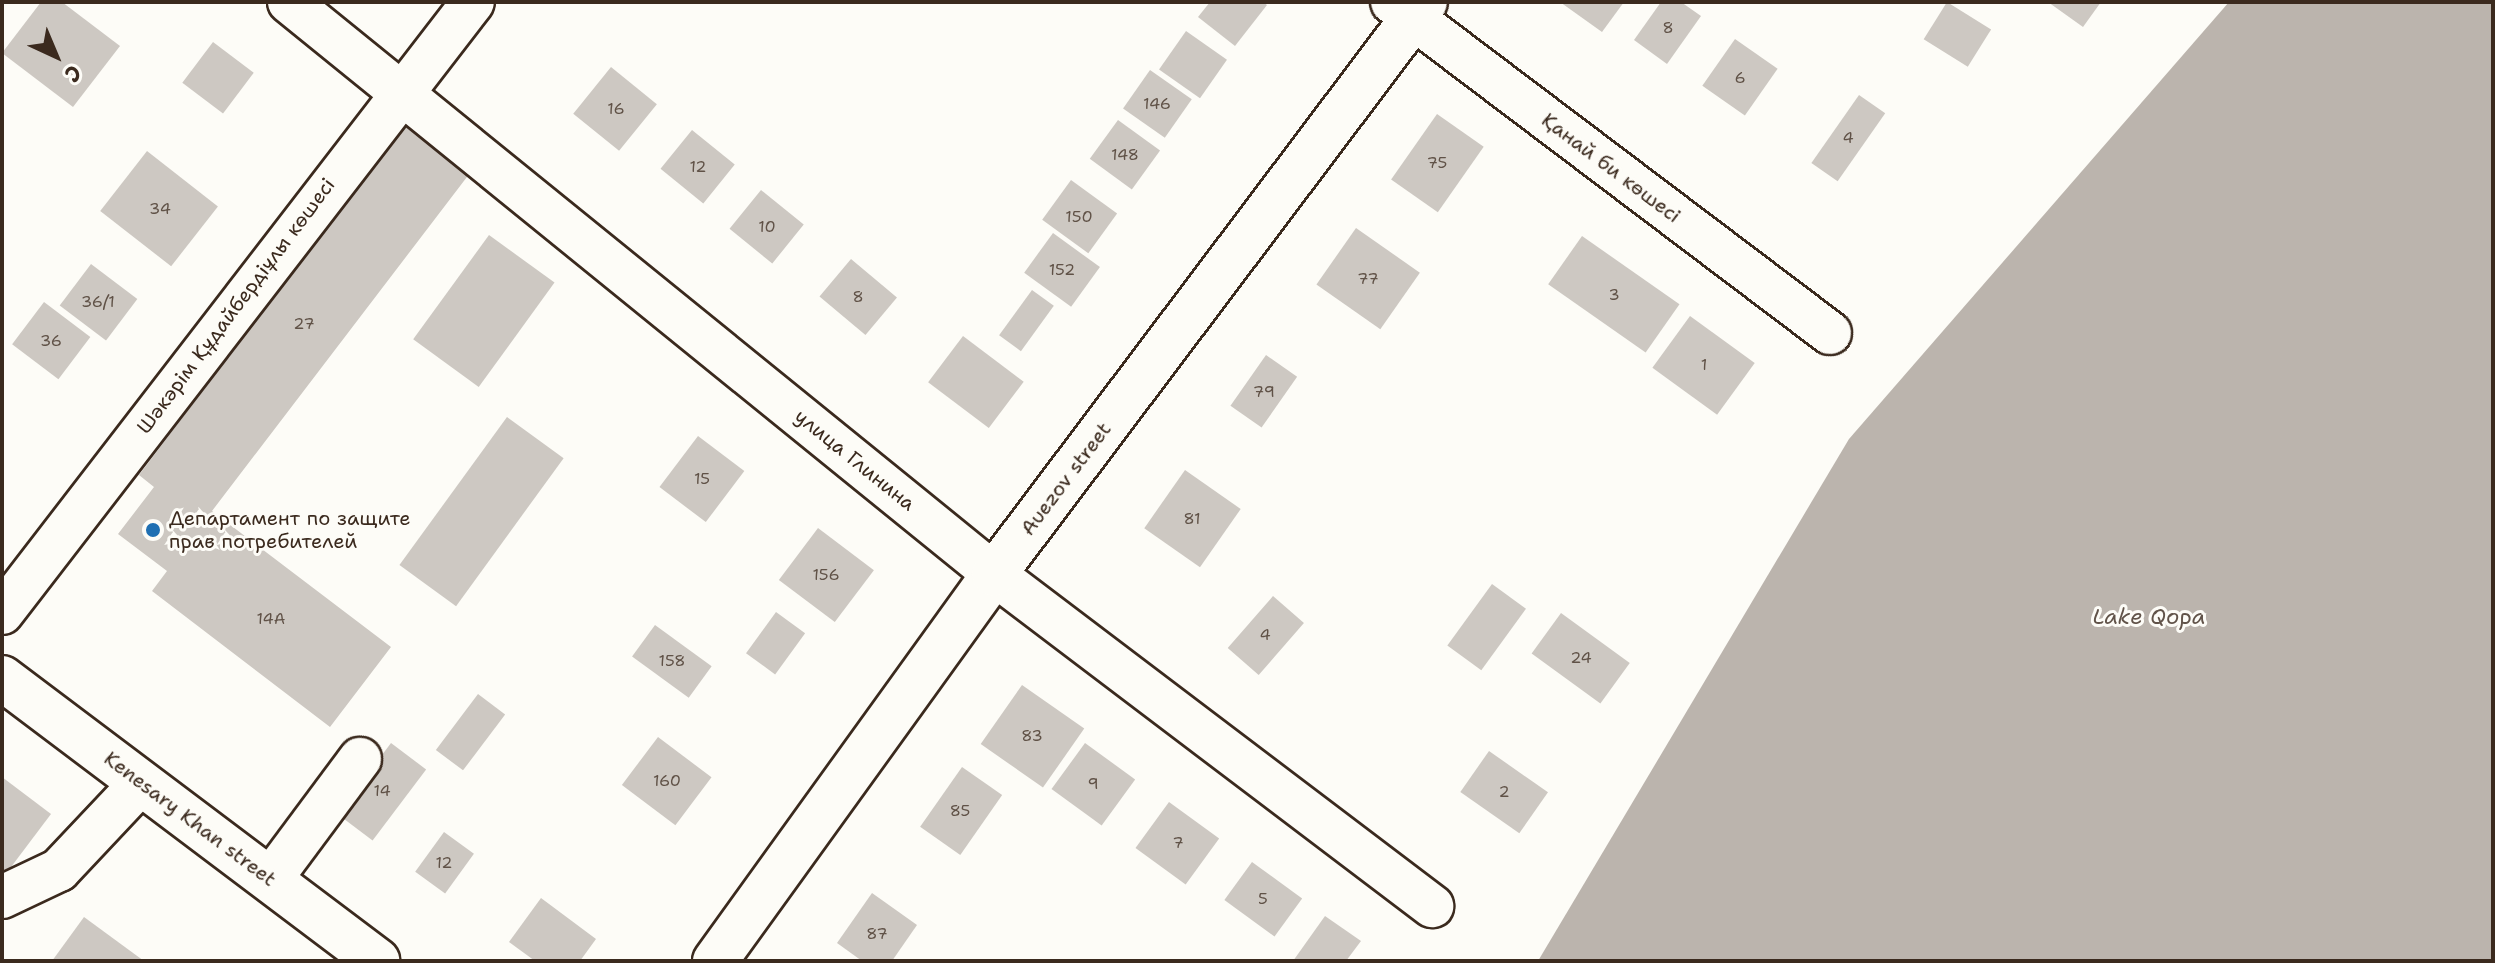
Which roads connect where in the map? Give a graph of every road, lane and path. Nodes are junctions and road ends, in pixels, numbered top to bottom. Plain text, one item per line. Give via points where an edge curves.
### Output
1 (289, 2) edge
2 (473, 2) edge
3 (1410, 7) edge
4 (401, 89) junction
5 (1830, 333) dead end
6 (994, 574) junction
7 (2, 613) edge
8 (2, 678) edge
9 (360, 759) dead end
10 (141, 783) junction
11 (270, 880) junction
12 (2, 897) edge
13 (1432, 906) dead end
14 (377, 961) edge
15 (715, 961) edge

1 - 4 street, улица Глинина
2 - 4 street, Шәкәрім Құдайбердіұлы көшесі
3 - 5 street, Қанай би көшесі
3 - 6 main road, Auezov street
4 - 6 street, улица Глинина
4 - 7 street, Шәкәрім Құдайбердіұлы көшесі
6 - 13 street, улица Глинина
6 - 15 main road, Auezov street
8 - 10 main road, Kenesary Khan street
9 - 11 street
10 - 11 main road, Kenesary Khan street
10 - 12 street via 59,870
11 - 14 main road, Kenesary Khan street

